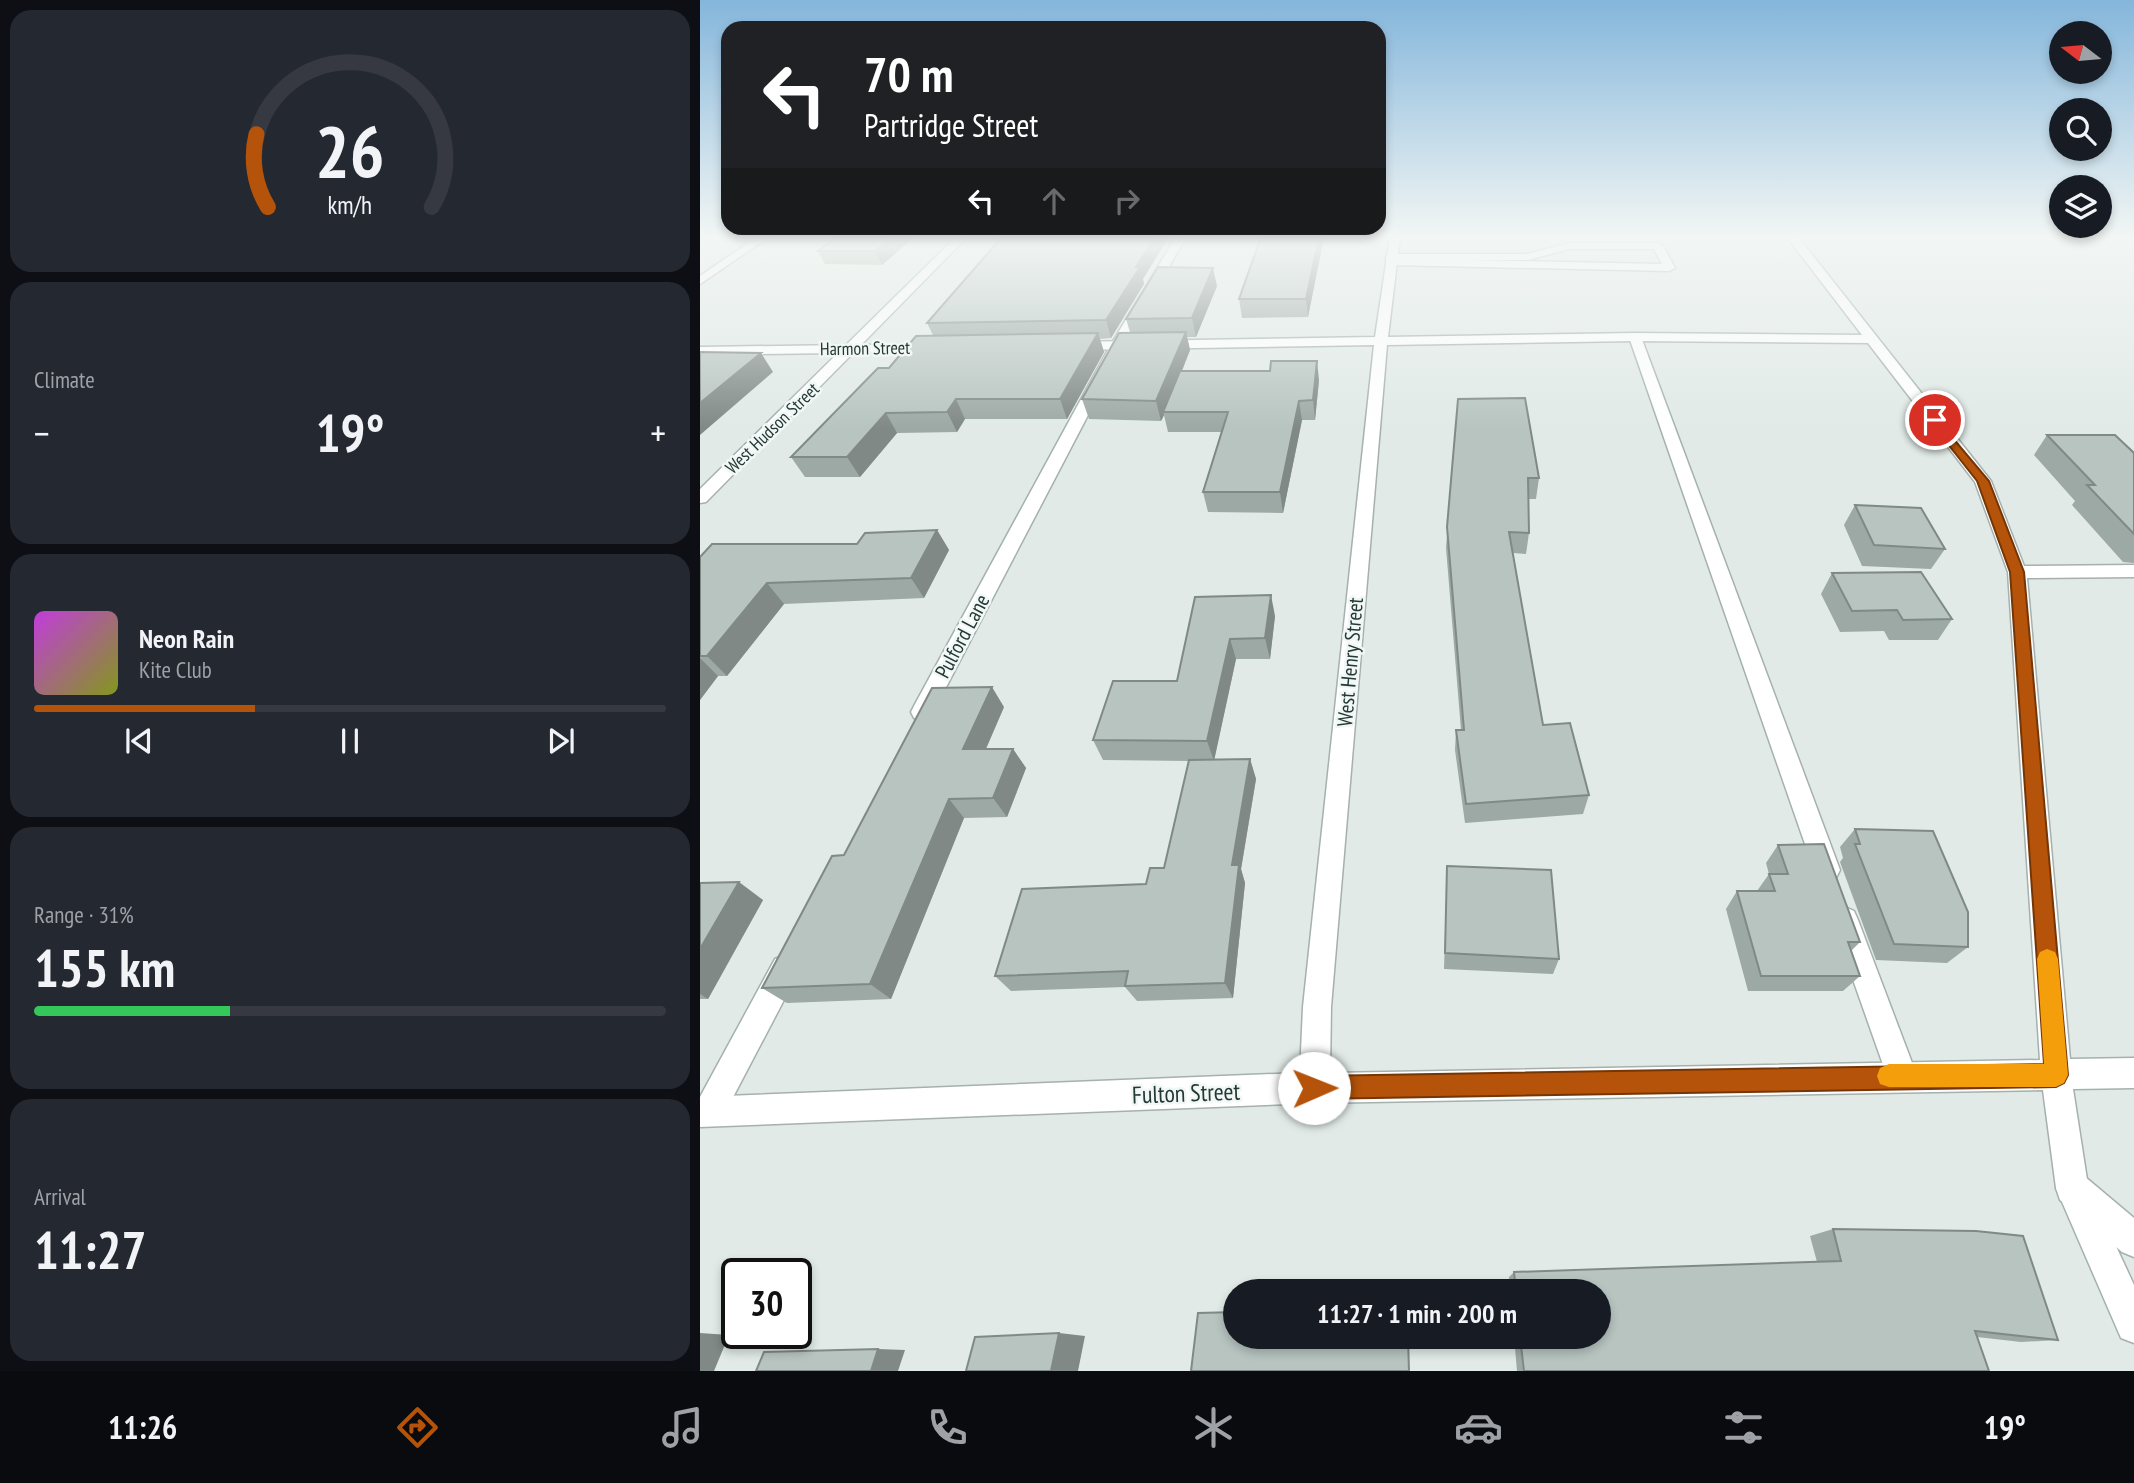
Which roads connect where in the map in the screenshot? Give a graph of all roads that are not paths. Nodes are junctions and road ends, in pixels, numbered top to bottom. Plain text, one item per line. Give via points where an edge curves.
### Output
1 (899, 301) edge
2 (1143, 301) edge
3 (1386, 301) edge
4 (1841, 301) edge
5 (1635, 337) junction
6 (1870, 339) junction
7 (1381, 342) junction
8 (1061, 346) edge
9 (1117, 346) junction
10 (949, 347) edge
11 (853, 348) junction
12 (700, 351) edge
13 (700, 498) edge
14 (2134, 571) edge
15 (2017, 572) junction
16 (913, 729) edge
17 (794, 951) edge
18 (2134, 1073) edge
19 (2056, 1075) junction
20 (1902, 1076) junction
21 (1314, 1088) junction
22 (704, 1112) edge
23 (2072, 1188) junction
24 (2134, 1240) edge
25 (2134, 1325) edge

1 - 11 street, West Hudson Street
2 - 9 street, Pulford Lane
3 - 7 street, West Henry Street
4 - 6 street
5 - 6 street
5 - 7 street
5 - 20 street
6 - 15 street via 1983,481
7 - 9 street
7 - 21 street, West Henry Street via 1318,993
8 - 9 street
9 - 16 street, Pulford Lane
10 - 11 street, Harmon Street
11 - 12 street, Harmon Street
11 - 13 street, West Hudson Street
14 - 15 street
15 - 19 street
17 - 22 street
18 - 19 street, Fulton Street
19 - 20 street, Fulton Street
19 - 23 street
20 - 21 street, Fulton Street
21 - 22 street, Fulton Street
23 - 24 street
23 - 25 street

